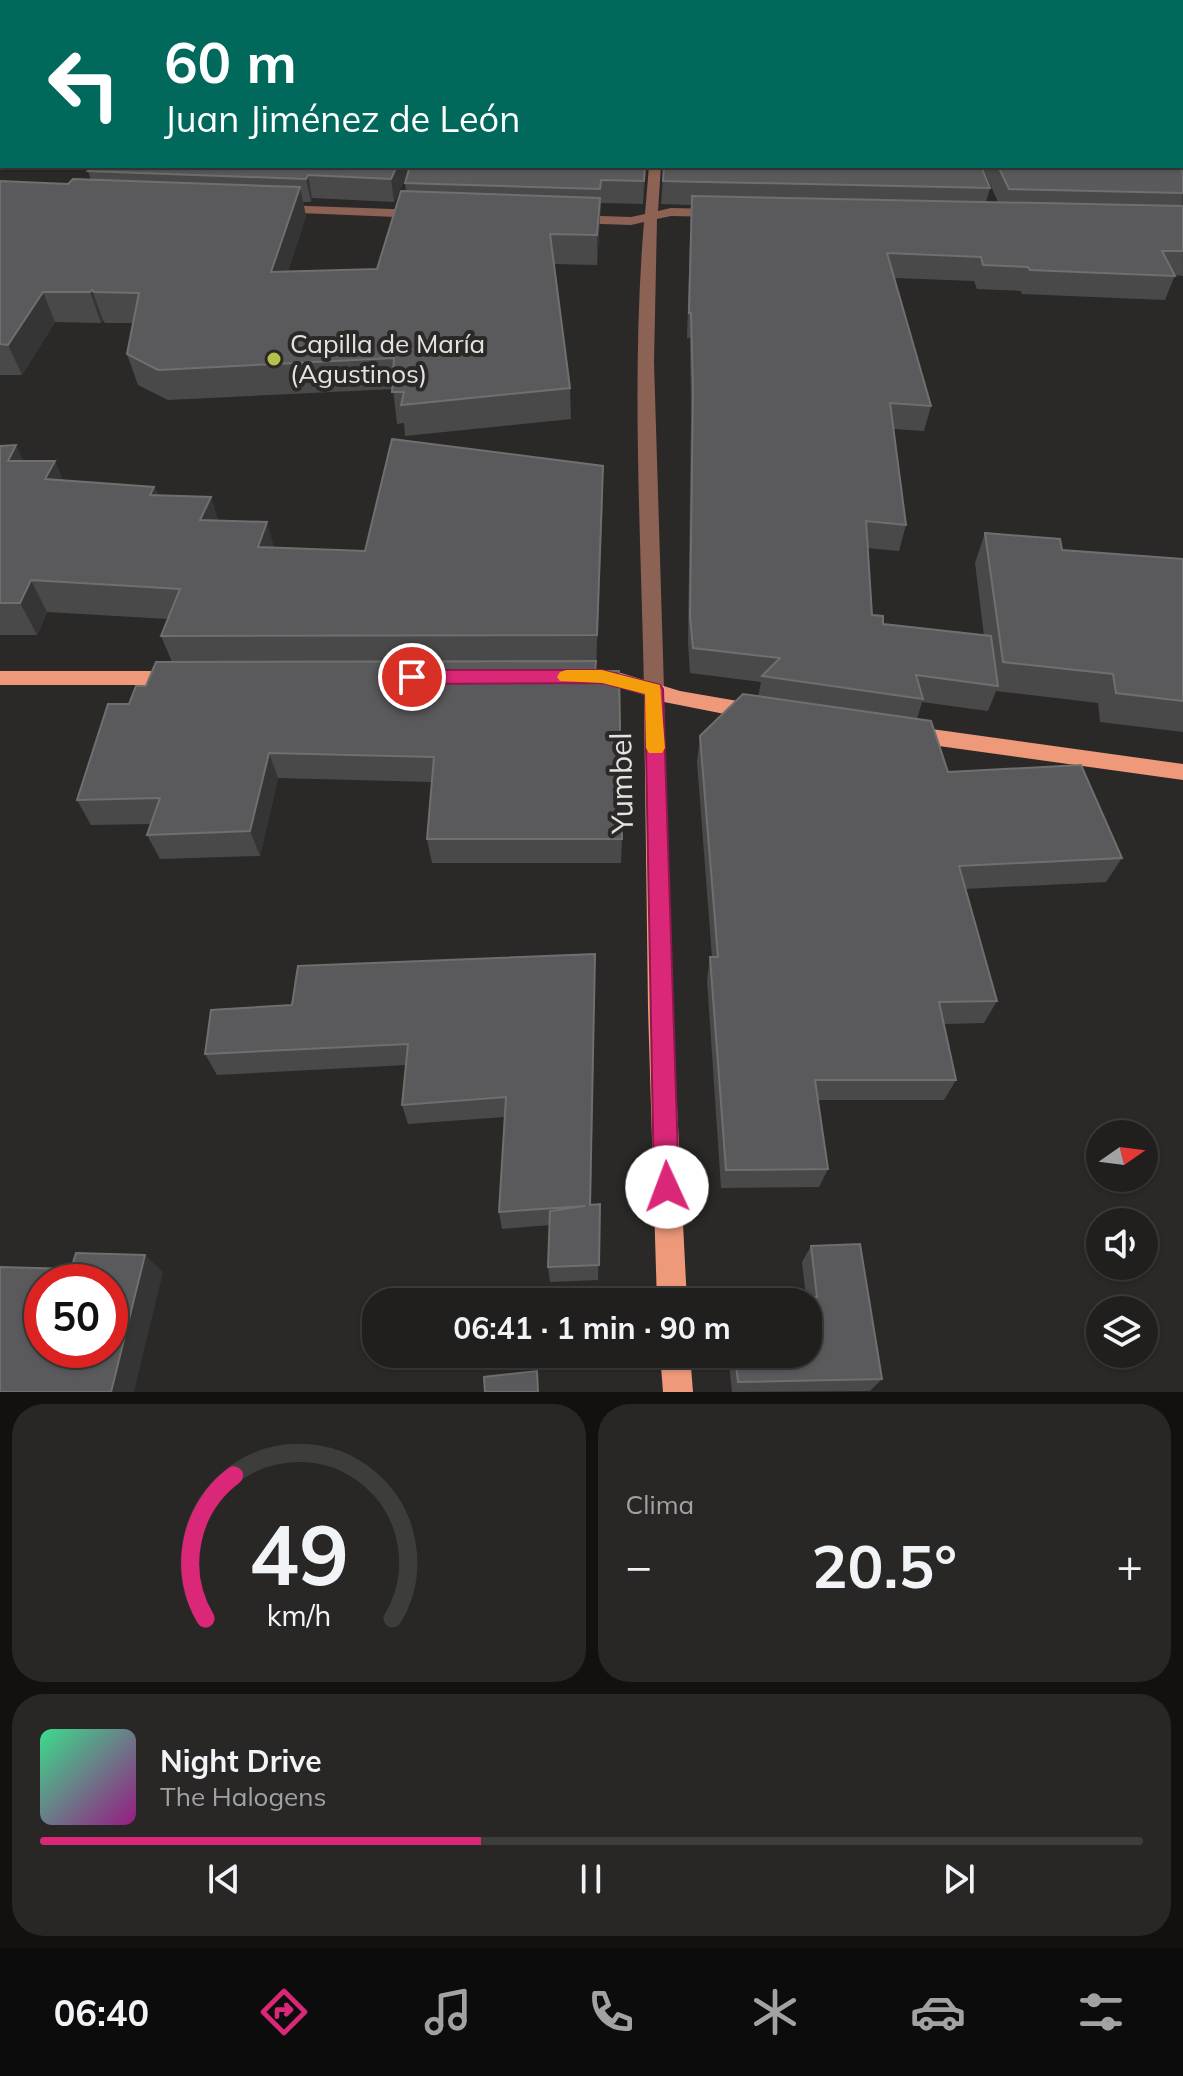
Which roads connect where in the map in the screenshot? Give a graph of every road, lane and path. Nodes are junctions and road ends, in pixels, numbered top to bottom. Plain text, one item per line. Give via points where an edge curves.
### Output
1 (655, 168) edge
2 (264, 209) edge
3 (733, 213) edge
4 (439, 215) edge
5 (650, 217) junction
6 (551, 219) edge
7 (571, 677) edge
8 (0, 678) edge
9 (190, 678) edge
10 (654, 689) junction
11 (768, 714) edge
12 (891, 731) edge
13 (1183, 772) edge
14 (671, 1288) edge
15 (676, 1368) edge
16 (678, 1392) edge

1 - 5 street, Yumbel
2 - 4 street
3 - 5 street
5 - 6 street
5 - 10 street, Yumbel via 647,344
7 - 10 main road via 602,677
8 - 9 main road
10 - 11 main road via 680,699
10 - 14 main road, Yumbel
12 - 13 main road
15 - 16 main road

